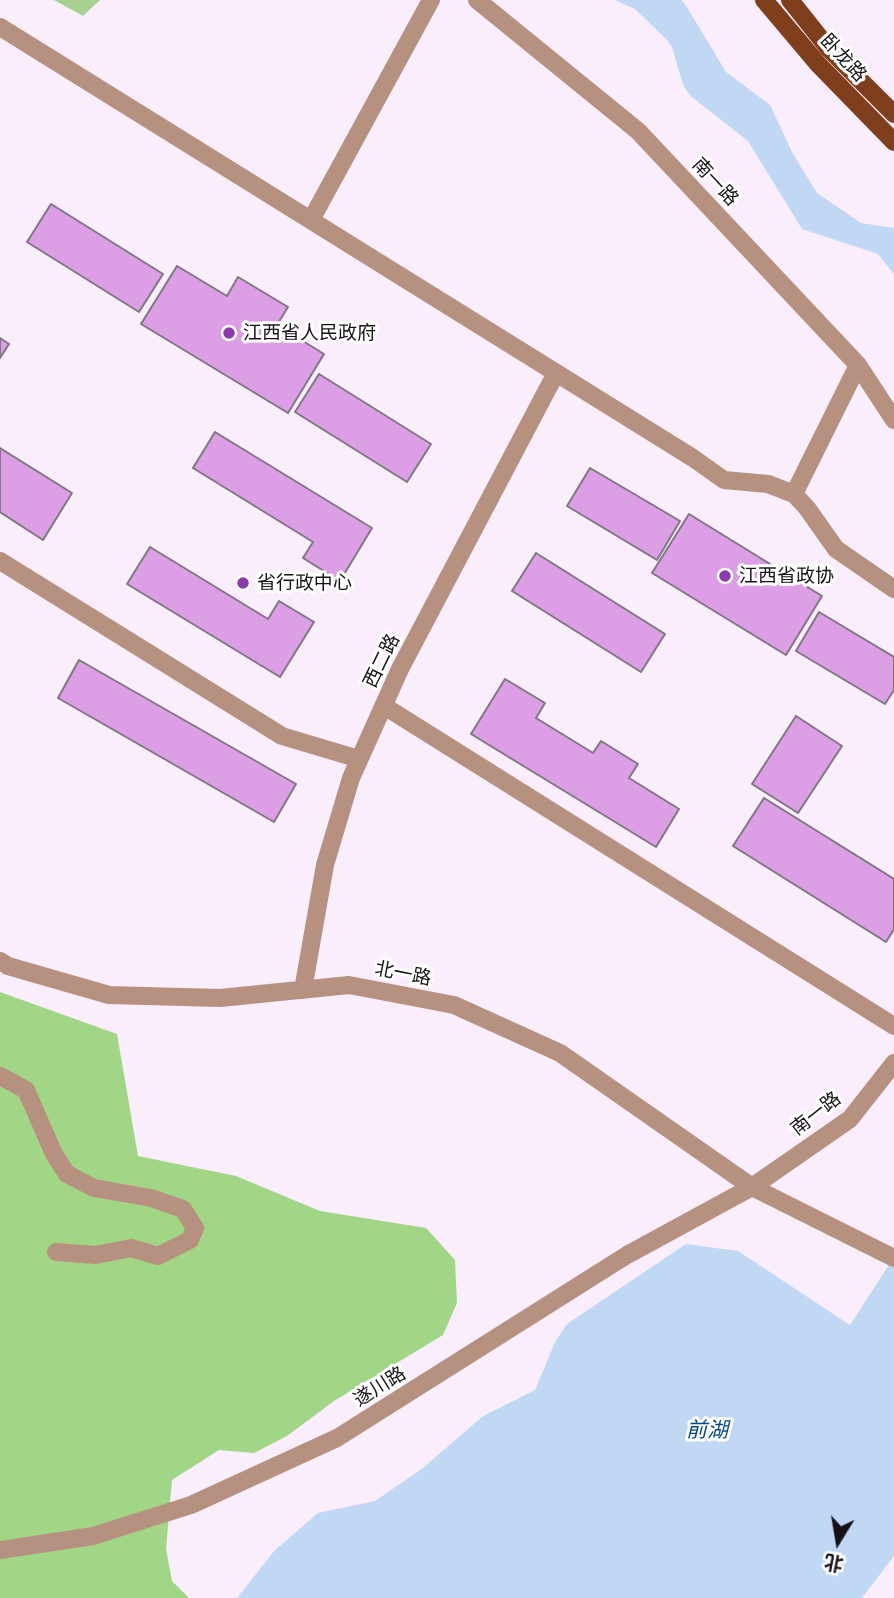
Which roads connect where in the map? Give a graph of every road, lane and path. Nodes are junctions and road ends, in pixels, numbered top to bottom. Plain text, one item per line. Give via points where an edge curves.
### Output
1 (431, 0) edge
2 (477, 0) edge
3 (764, 0) edge
4 (790, 0) edge
5 (0, 27) edge
6 (894, 114) edge
7 (894, 142) edge
8 (311, 220) junction
9 (858, 365) junction
10 (556, 373) junction
11 (894, 421) edge
12 (794, 494) junction
13 (0, 561) edge
14 (894, 589) edge
15 (384, 706) junction
16 (359, 759) junction
17 (0, 961) edge
18 (303, 990) junction
19 (894, 1027) edge
20 (894, 1063) edge
21 (0, 1076) edge
22 (752, 1186) junction
23 (56, 1252) dead end
24 (894, 1258) edge
25 (0, 1550) edge

1 - 8 street
2 - 9 street, 南一路 via 638,131
3 - 7 main road, 卧龙路
4 - 6 main road, 卧龙路 via 829,49
5 - 8 street
8 - 10 street
9 - 11 street, 南一路
9 - 12 street
10 - 12 street via 724,480 768,484
10 - 15 street, 西二路
12 - 14 street via 836,549
13 - 16 street via 282,736
15 - 16 street, 西二路
15 - 19 street
16 - 18 street, 西二路 via 326,865
17 - 18 street, 北一路 via 109,995 220,999
18 - 22 street, 北一路 via 349,985 454,1005 561,1053
20 - 22 street, 南一路 via 850,1119
21 - 23 street via 26,1090 67,1174 94,1188 183,1209 195,1228 190,1240 158,1256 131,1248 96,1255
22 - 24 street, 北一路
22 - 25 street, 遂川路 via 627,1255 337,1438 166,1513 93,1536

